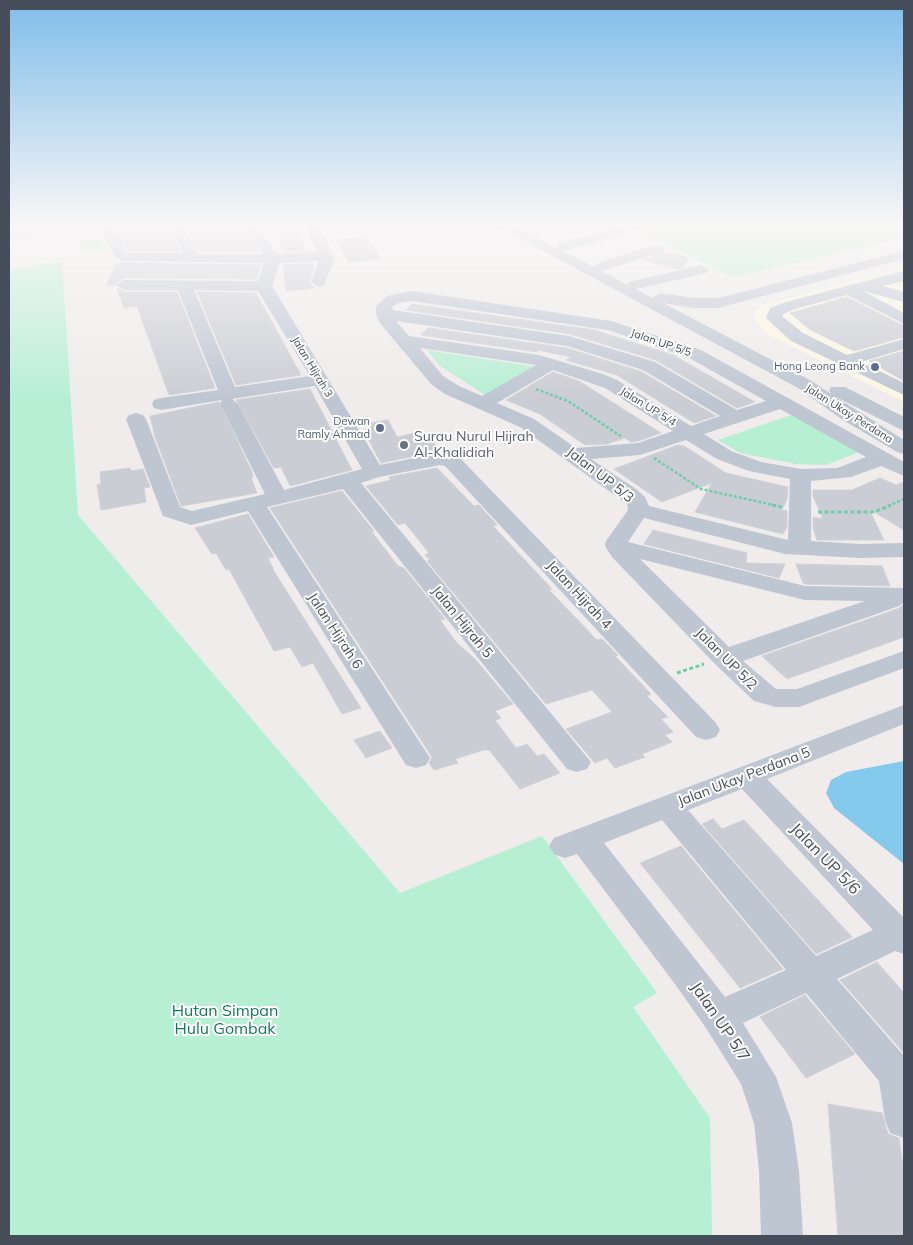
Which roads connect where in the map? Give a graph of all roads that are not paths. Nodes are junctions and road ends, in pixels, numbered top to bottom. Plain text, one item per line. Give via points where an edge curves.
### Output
1 (265, 283) edge
2 (612, 283) edge
3 (631, 283) edge
4 (643, 283) edge
5 (795, 283) edge
6 (877, 283) edge
7 (635, 285) junction
8 (124, 286) dead end
9 (264, 286) junction
10 (866, 286) junction
11 (185, 287) junction
12 (849, 290) junction
13 (904, 297) edge
14 (660, 298) junction
15 (718, 303) junction
16 (388, 307) junction
17 (523, 311) junction
18 (904, 319) edge
19 (713, 326) junction
20 (507, 332) junction
21 (406, 341) junction
22 (904, 344) edge
23 (683, 349) junction
24 (491, 353) junction
25 (846, 362) junction
26 (552, 364) junction
27 (649, 366) junction
28 (321, 380) junction
29 (611, 384) junction
30 (904, 390) edge
31 (229, 399) junction
32 (781, 402) junction
33 (161, 404) dead end
34 (482, 404) junction
35 (735, 417) junction
36 (136, 419) dead end
37 (904, 425) edge
38 (689, 433) junction
39 (904, 448) edge
40 (574, 454) junction
41 (882, 458) junction
42 (904, 470) edge
43 (374, 472) junction
44 (801, 475) junction
45 (348, 481) junction
46 (278, 499) junction
47 (254, 504) junction
48 (639, 510) junction
49 (616, 546) junction
50 (799, 549) junction
51 (904, 550) edge
52 (904, 595) edge
53 (724, 658) junction
54 (904, 659) edge
55 (904, 714) edge
56 (706, 730) dead end
57 (416, 758) dead end
58 (576, 762) dead end
59 (747, 776) junction
60 (668, 806) junction
61 (574, 843) joint
62 (901, 937) edge
63 (812, 974) junction
64 (719, 1017) junction
65 (904, 1120) edge
66 (782, 1236) edge

1 - 9 street
2 - 39 street, Jalan Ukay Perdana via 804,384
3 - 7 street, Jalan Ukay Perdana
4 - 7 street
5 - 15 street
6 - 10 street
7 - 14 street, Jalan Ukay Perdana
8 - 11 street
9 - 11 street
9 - 28 street, Jalan Hijrah 3
10 - 12 street
10 - 13 street
11 - 31 street
12 - 18 street
12 - 25 street via 792,304 776,312 774,318 797,337
14 - 15 street
14 - 19 street, Jalan Ukay Perdana
15 - 19 street via 708,311
16 - 17 street, Jalan UP 5/5 via 412,296
16 - 20 street
16 - 21 street, Jalan UP 5/3
17 - 20 street
17 - 23 street, Jalan UP 5/5 via 602,323
19 - 37 street, Jalan Ukay Perdana
20 - 24 street
20 - 27 street via 569,341
21 - 24 street, Jalan UP 5/4
21 - 34 street, Jalan UP 5/3 via 437,380
22 - 25 street
23 - 27 street
23 - 32 street, Jalan UP 5/5
24 - 26 street, Jalan UP 5/4
25 - 30 street
26 - 29 street, Jalan UP 5/4
26 - 34 street
27 - 29 street
27 - 35 street
28 - 31 street
28 - 43 street, Jalan Hijrah 3
29 - 38 street, Jalan UP 5/4
31 - 33 street
31 - 46 street
32 - 35 street
32 - 41 street, Jalan UP 5/5
34 - 40 street, Jalan UP 5/3 via 527,422
35 - 38 street
36 - 47 street via 171,511 192,518
38 - 40 street via 640,449
38 - 44 street, Jalan UP 5/4 via 736,461
40 - 48 street, Jalan UP 5/3 via 628,494 637,502
41 - 42 street, Jalan UP 5/5
41 - 44 street, Jalan UP 5/4 via 837,474
43 - 45 street
43 - 56 street, Jalan Hijrah 4 via 440,459 452,461
44 - 50 street
45 - 46 street
45 - 58 street, Jalan Hijrah 5
46 - 47 street
47 - 57 street, Jalan Hijrah 6
48 - 49 street
48 - 50 street, Jalan UP 5/3
49 - 52 street via 805,593
49 - 53 street, Jalan UP 5/2
50 - 51 street, Jalan UP 5/3
52 - 53 street
53 - 54 street, Jalan UP 5/2 via 764,695 787,699 798,698
55 - 59 street, Jalan Ukay Perdana 5
59 - 60 street, Jalan Ukay Perdana 5
59 - 62 street, Jalan UP 5/6
60 - 61 street, Jalan Ukay Perdana 5
60 - 63 street
61 - 64 street, Jalan UP 5/7
62 - 63 street
63 - 64 street
63 - 65 street via 892,1069 898,1080
64 - 66 street, Jalan UP 5/7 via 757,1077 772,1123 779,1170

